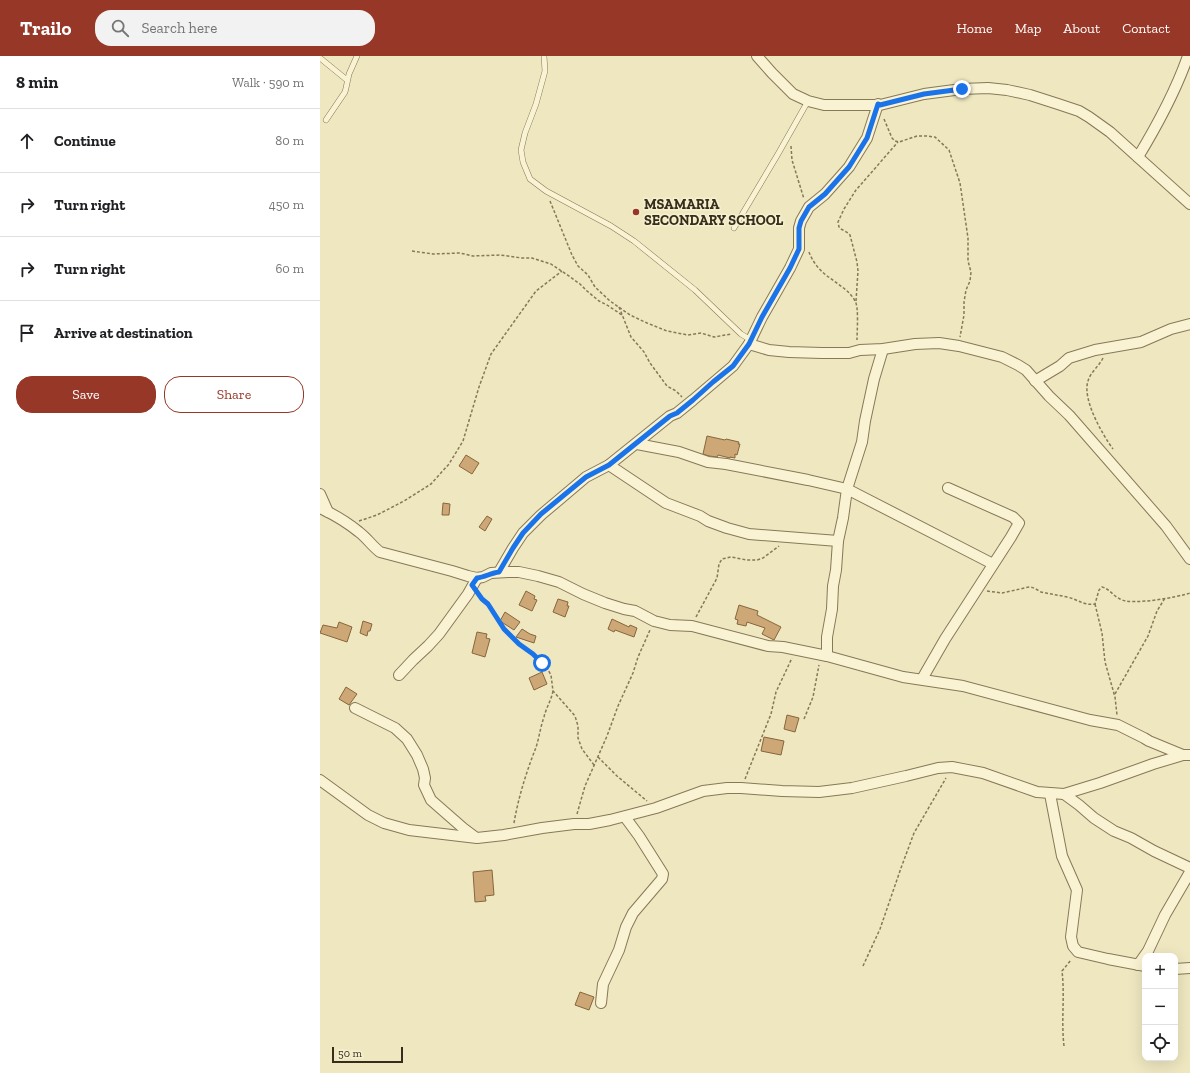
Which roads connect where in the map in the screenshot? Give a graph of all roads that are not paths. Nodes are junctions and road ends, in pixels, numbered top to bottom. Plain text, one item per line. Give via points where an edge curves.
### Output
1 (357, 56) edge
2 (544, 56) edge
3 (757, 56) edge
4 (1188, 56) edge
5 (320, 58) edge
6 (347, 80) junction
7 (808, 101) junction
8 (879, 105) junction
9 (326, 120) dead end
10 (1138, 157) junction
11 (1190, 204) edge
12 (734, 228) dead end
13 (1190, 324) edge
14 (750, 342) junction
15 (884, 349) junction
16 (1035, 381) junction
17 (637, 444) junction
18 (609, 465) junction
19 (948, 488) dead end
20 (847, 489) junction
21 (320, 494) edge
22 (324, 510) edge
23 (838, 541) junction
24 (1190, 559) edge
25 (993, 564) junction
26 (499, 572) junction
27 (475, 582) junction
28 (824, 655) junction
29 (399, 675) dead end
30 (922, 679) junction
31 (355, 708) dead end
32 (1187, 755) edge
33 (320, 780) edge
34 (1050, 794) junction
35 (1064, 794) junction
36 (625, 817) junction
37 (477, 838) junction
38 (1190, 868) edge
39 (1190, 872) edge
40 (1147, 953) edge
41 (1142, 965) edge
42 (1190, 968) edge
43 (1178, 969) edge
44 (601, 1002) dead end

1 - 6 lane
2 - 14 lane via 545,71 521,150 530,179 546,191 634,241 695,290
3 - 7 street via 794,94
4 - 10 street via 1160,120
5 - 6 lane
6 - 9 lane via 344,92
7 - 8 street via 824,105
7 - 12 lane
8 - 10 street via 924,94 962,89 1008,90 1079,111 1110,132
8 - 14 street via 867,138 849,167 804,215 799,228 799,249
10 - 11 street
13 - 16 street via 1141,342 1095,350 1069,358
14 - 15 street via 769,350 789,352 849,353
14 - 17 street via 733,366
15 - 16 street via 939,343 959,346 1002,357 1018,364
15 - 20 street via 874,380 862,442
16 - 24 street via 1069,415 1141,497
17 - 18 street
17 - 20 street via 679,452 708,462
18 - 23 street via 666,503 720,526 749,534
18 - 26 street via 586,477 541,514 523,533
19 - 25 street via 1018,521 1017,527
20 - 23 street
20 - 25 street
21 - 22 street
22 - 27 street via 360,532 380,552 468,576
23 - 28 street via 832,609
25 - 30 street
26 - 27 street via 491,573
26 - 28 street via 519,572 559,582 583,594 635,611 654,621 692,626 768,646
27 - 29 street via 439,634
28 - 30 street via 903,677
30 - 32 street via 963,686 1118,725 1148,741
31 - 37 street via 395,728 407,738 423,769 424,785 431,800
32 - 35 street
33 - 37 street via 368,815 384,823 408,830
34 - 35 street
34 - 36 street via 983,773 952,767 852,788 819,792 741,788 702,791
34 - 41 street via 1062,856 1077,890 1071,937 1073,946 1078,952
35 - 38 street via 1114,831
36 - 37 street
36 - 44 street via 663,874 662,880 633,913 626,927 619,950 603,984
39 - 40 street
42 - 43 street

